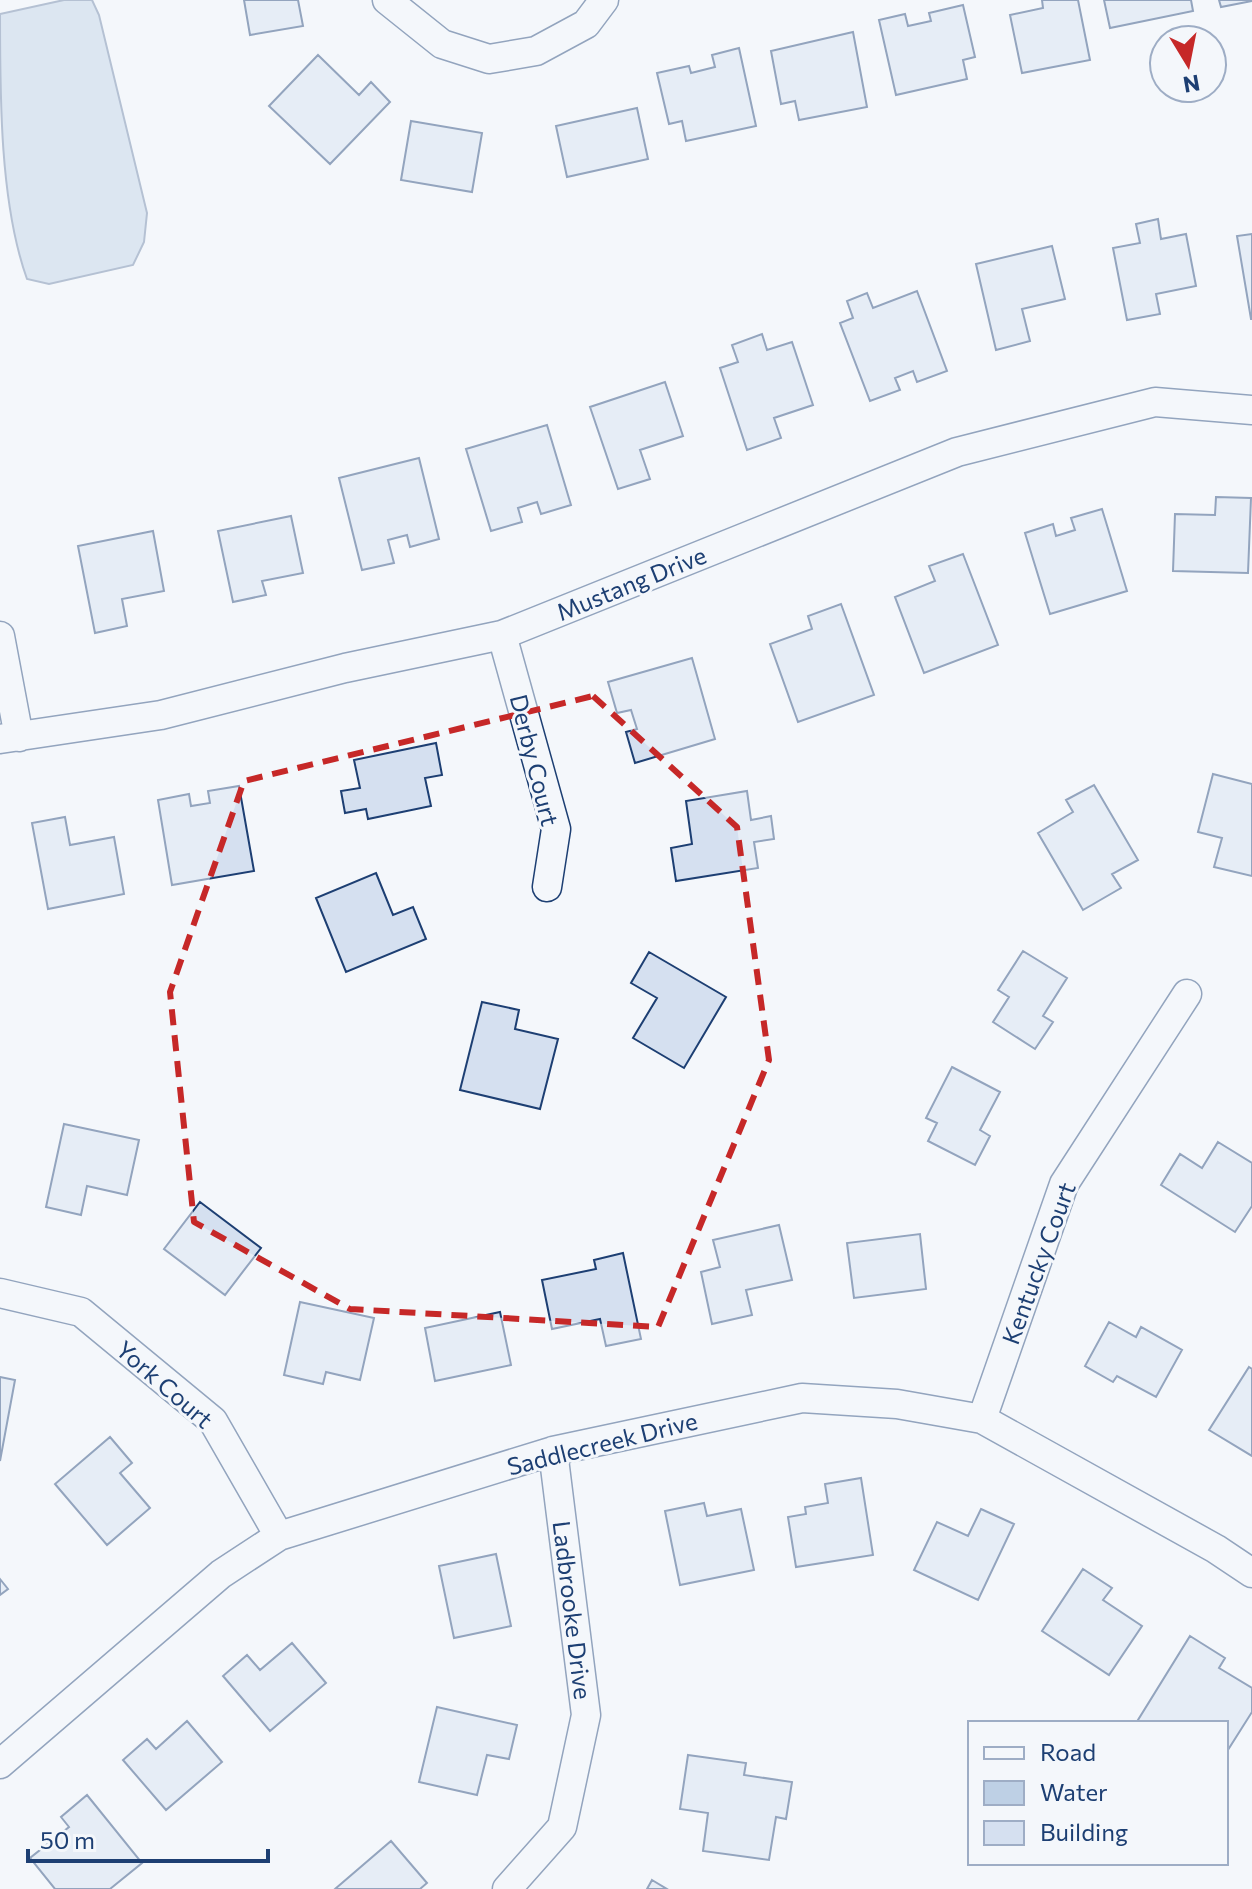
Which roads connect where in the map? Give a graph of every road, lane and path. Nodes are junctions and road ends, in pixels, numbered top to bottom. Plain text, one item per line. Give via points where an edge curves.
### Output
1 (387, 0) edge
2 (604, 0) edge
3 (1252, 410) edge
4 (502, 635) junction
5 (0, 636) edge
6 (10, 738) edge
7 (547, 887) dead end
8 (1187, 994) dead end
9 (0, 1293) edge
10 (982, 1419) junction
11 (553, 1451) junction
12 (279, 1536) junction
13 (1252, 1573) edge
14 (0, 1764) edge
15 (507, 1889) edge

1 - 2 street via 442,44 489,59 536,51 586,24
3 - 4 street, Mustang Drive via 1155,402 957,452
4 - 6 street, Mustang Drive via 161,715
4 - 7 street, Derby Court via 556,829
5 - 6 street
8 - 10 street, Kentucky Court via 1064,1184
9 - 12 street, York Court via 81,1312 213,1421
10 - 11 street, Saddlecreek Drive via 897,1404 802,1398
10 - 13 street, Saddlecreek Drive
11 - 12 street, Saddlecreek Drive
11 - 15 street, Ladbrooke Drive via 586,1715 562,1827
12 - 14 street, Saddlecreek Drive via 221,1574

